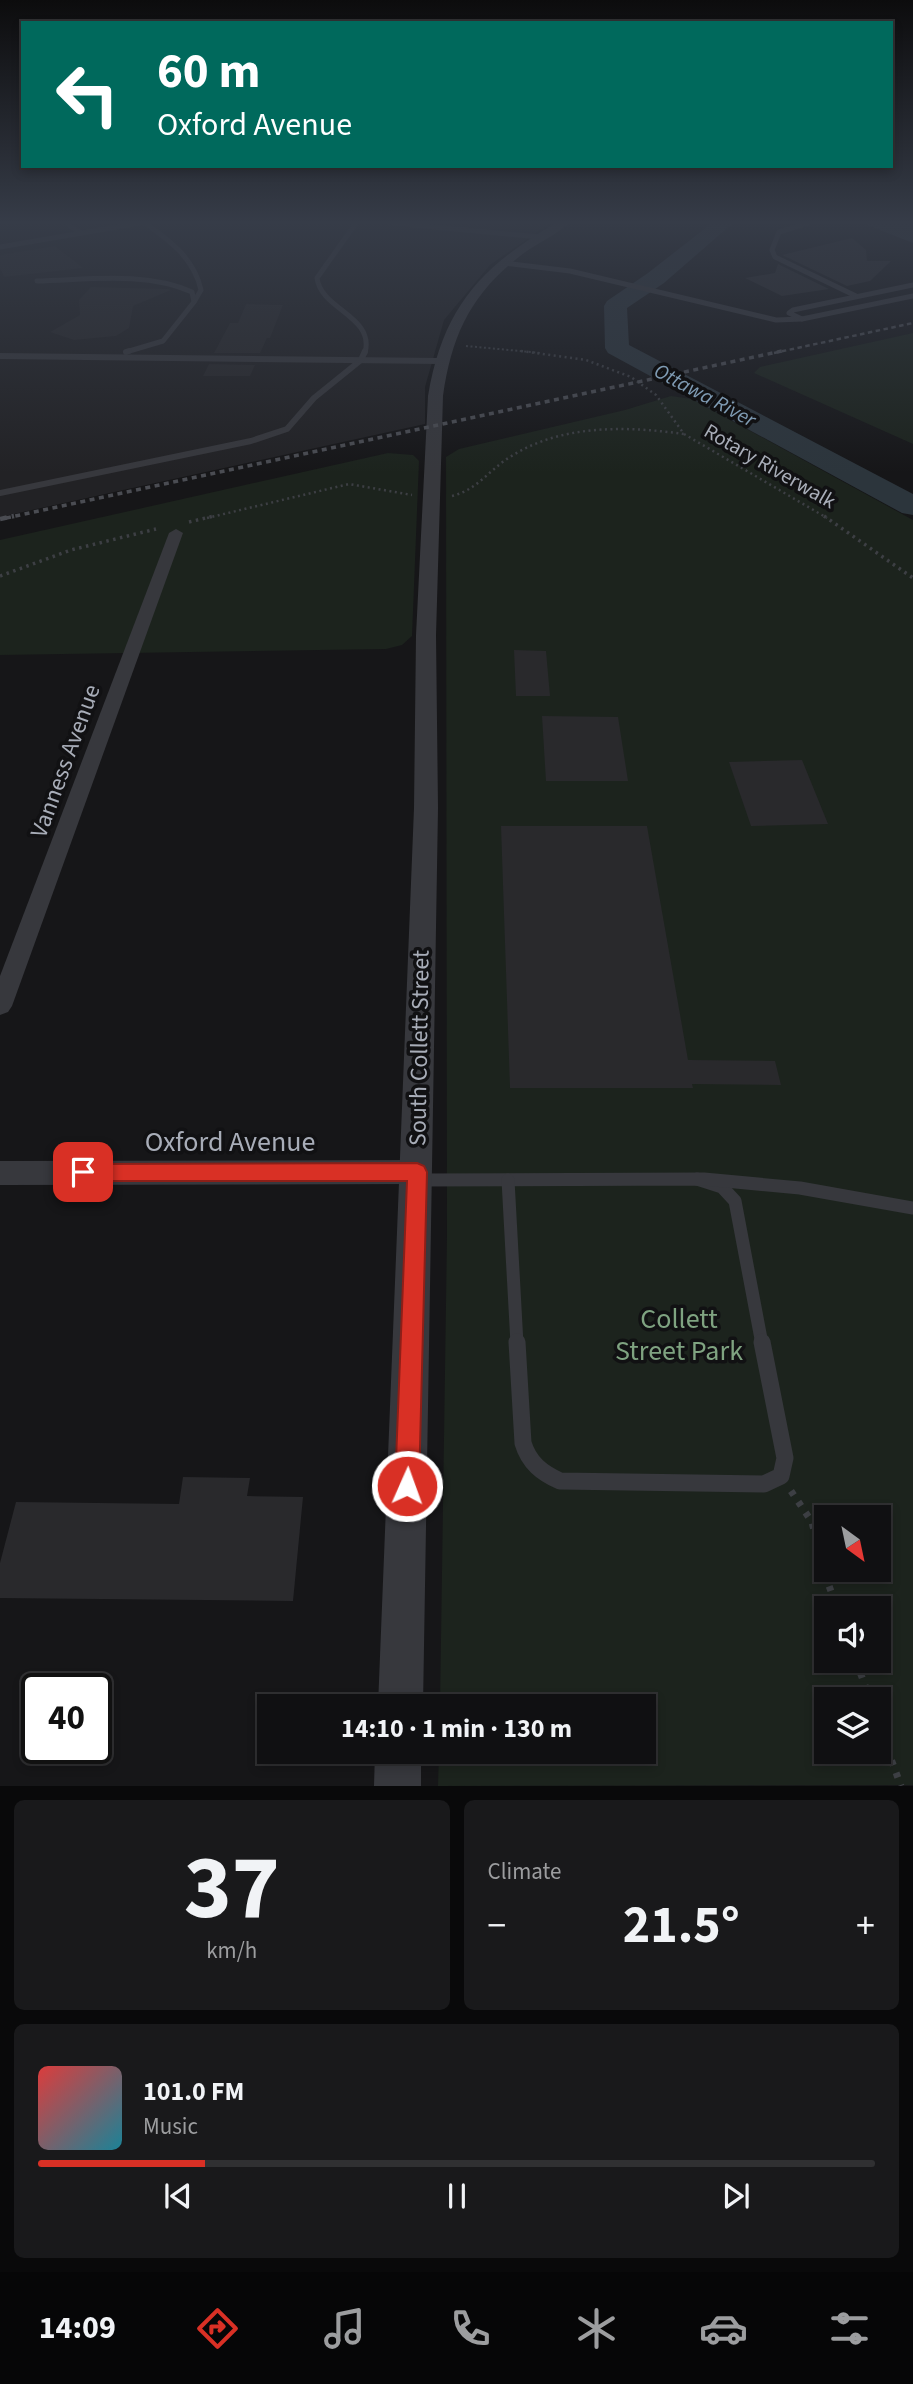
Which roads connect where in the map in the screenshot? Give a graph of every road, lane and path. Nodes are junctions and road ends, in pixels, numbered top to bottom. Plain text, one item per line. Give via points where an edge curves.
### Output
1 (191, 306) edge
2 (338, 306) edge
3 (466, 306) edge
4 (719, 306) edge
5 (814, 306) edge
6 (863, 306) edge
7 (802, 319) junction
8 (464, 344) dead end
9 (0, 356) edge
10 (89, 356) junction
11 (361, 359) junction
12 (440, 361) junction
13 (435, 432) joint
14 (684, 433) junction
15 (367, 485) dead end
16 (0, 493) edge
17 (431, 498) junction
18 (176, 533) dead end
19 (913, 579) edge
20 (0, 1006) edge
21 (0, 1173) edge
22 (417, 1176) junction
23 (697, 1179) junction
24 (508, 1180) junction
25 (913, 1208) edge
26 (781, 1476) junction
27 (833, 1596) edge
28 (400, 1694) edge
29 (891, 1759) edge
30 (398, 1764) edge
31 (397, 1786) edge
32 (901, 1786) edge

1 - 10 lane via 158,344
2 - 11 lane via 366,336
3 - 12 street
4 - 7 lane via 760,318
5 - 7 lane via 789,312
6 - 7 lane
8 - 14 path, Rotary Riverwalk via 590,359 654,392
9 - 10 lane
10 - 11 lane
11 - 12 lane
11 - 16 lane via 282,432
12 - 13 street
13 - 17 street, South Collett Street
14 - 17 path via 610,430 557,438 515,453 467,493
14 - 19 path, Rotary Riverwalk via 843,527
15 - 17 path
17 - 22 street, South Collett Street
18 - 20 street, Vanness Avenue
21 - 22 street, Oxford Avenue
22 - 24 lane
22 - 28 street, South Collett Street
23 - 24 lane
23 - 25 lane via 800,1188
23 - 26 lane via 726,1188 736,1203 785,1458
24 - 26 lane via 522,1435 531,1461 550,1478 570,1482 764,1484
26 - 27 path via 812,1522
29 - 32 path
30 - 31 street

